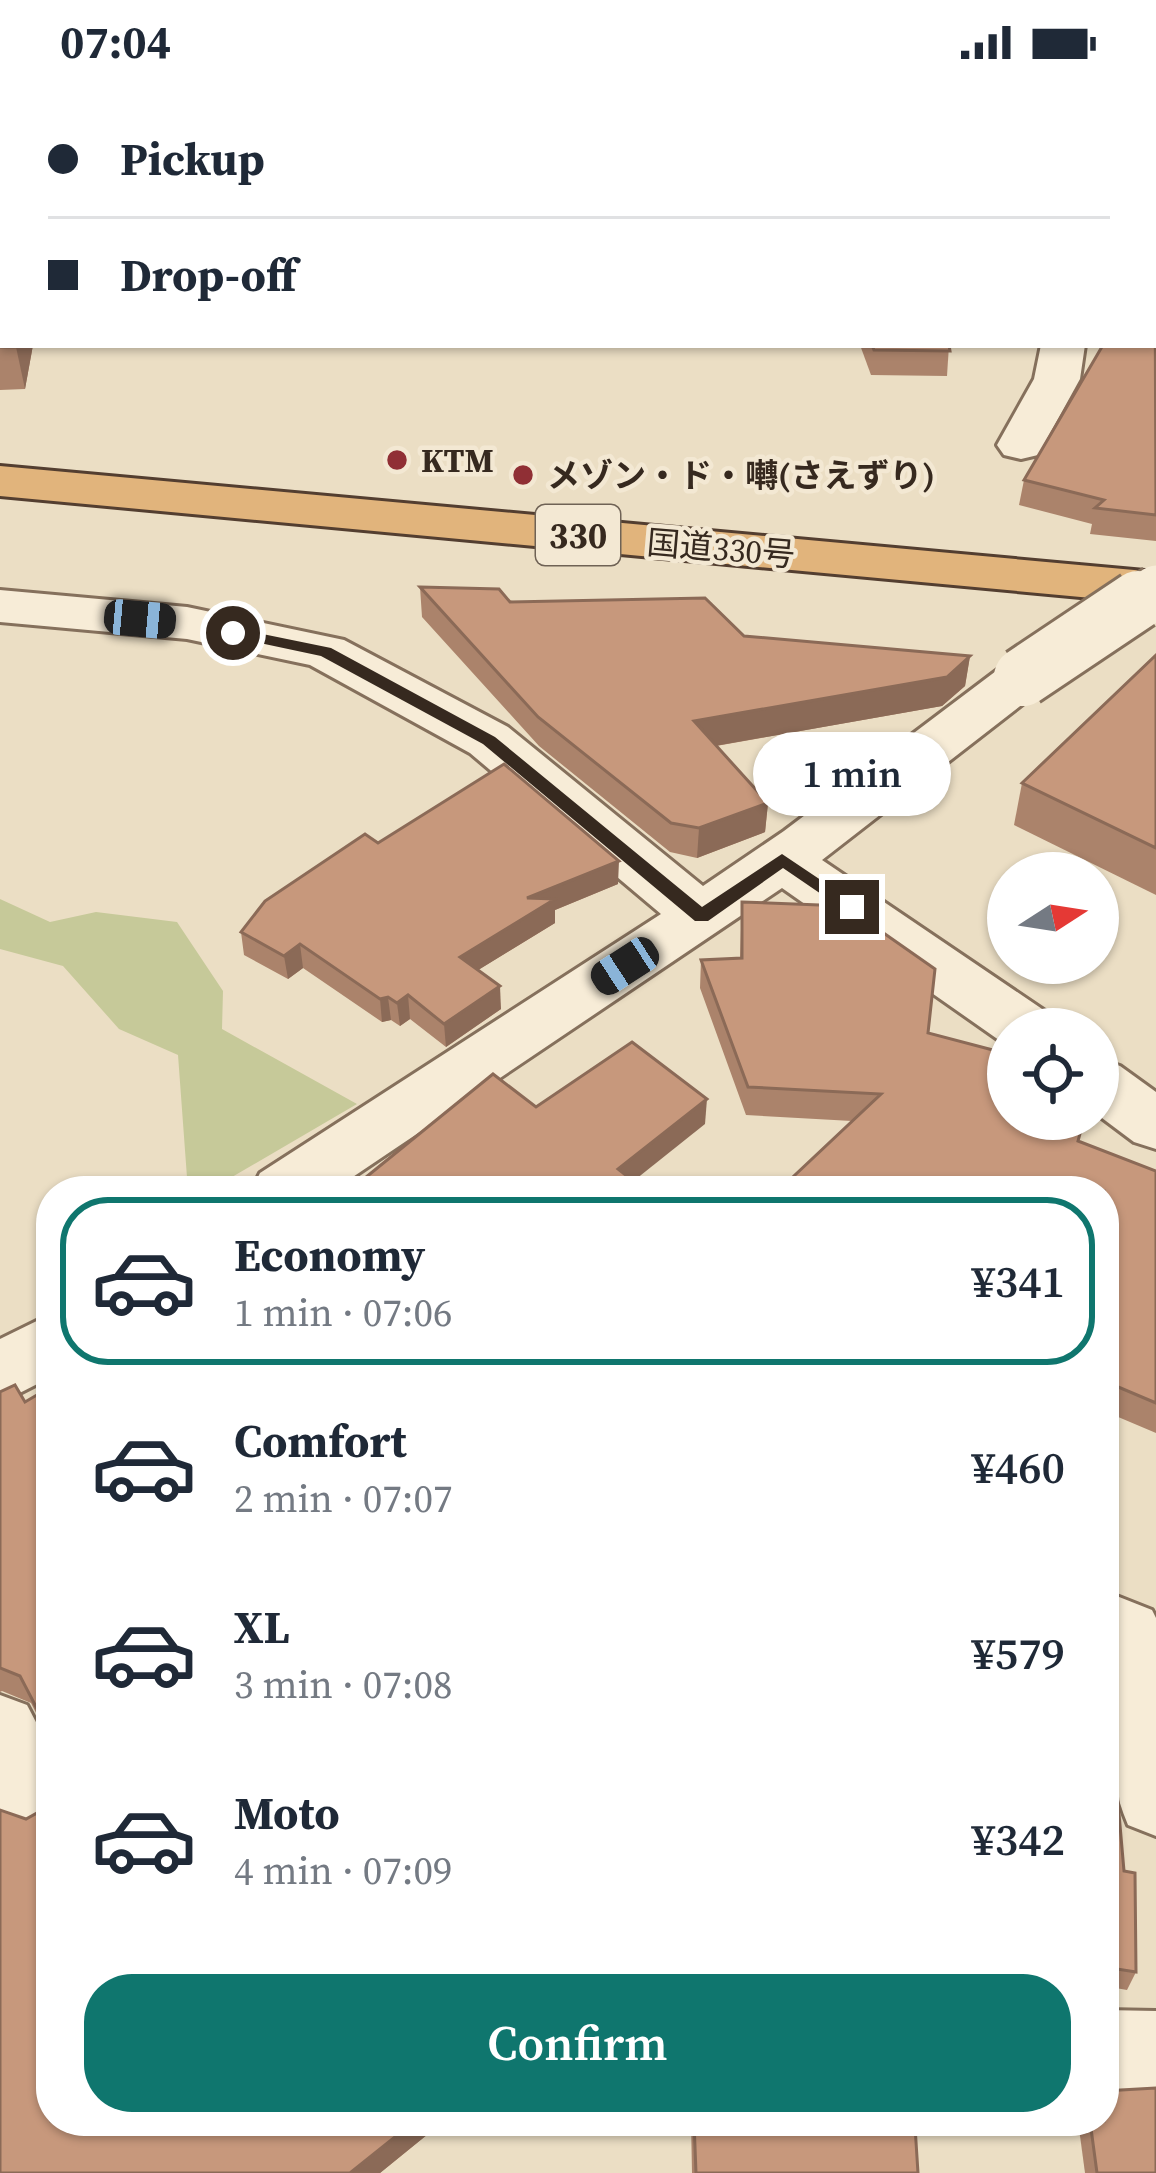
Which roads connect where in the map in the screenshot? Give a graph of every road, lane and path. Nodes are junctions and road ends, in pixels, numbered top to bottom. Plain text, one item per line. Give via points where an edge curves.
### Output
1 (1062, 348) edge
2 (1021, 445) dead end
3 (0, 481) edge
4 (0, 521) edge
5 (1156, 588) edge
6 (0, 606) edge
7 (1156, 628) edge
8 (782, 860) junction
9 (701, 916) junction
10 (997, 1008) edge
11 (1119, 1098) edge
12 (1156, 1125) edge
13 (306, 1176) edge
14 (36, 1351) edge
15 (0, 1374) edge
16 (1119, 1631) edge
17 (0, 1731) edge
18 (1156, 1798) edge
19 (36, 1802) dead end
20 (1119, 2053) edge
21 (1156, 2054) edge

1 - 2 street via 1057,379
3 - 5 highway, 国道330号 / 330
4 - 7 highway, 国道330号 / 330
5 - 8 street, bridge
6 - 9 street via 187,623 326,652 489,740
8 - 9 street
8 - 10 street
9 - 13 street
11 - 12 street
14 - 15 street
16 - 18 street via 1126,1634
17 - 19 street
20 - 21 street

